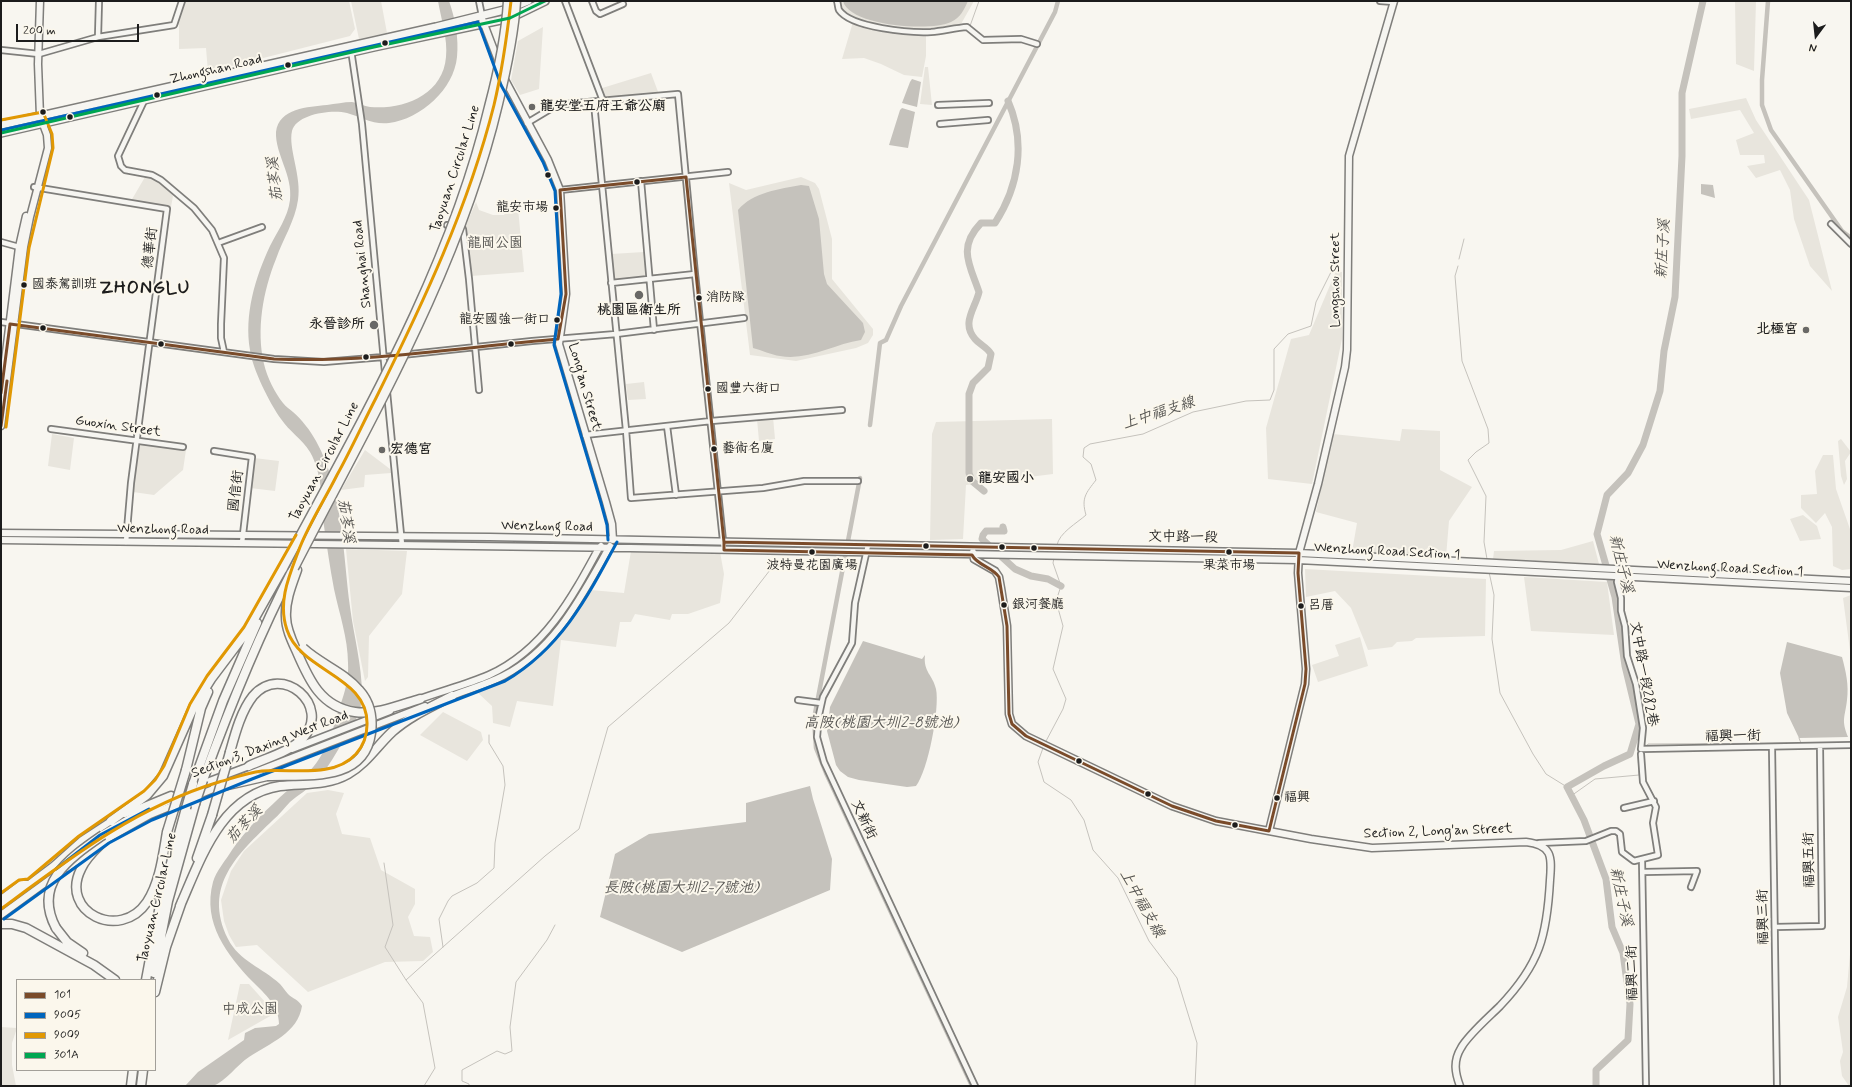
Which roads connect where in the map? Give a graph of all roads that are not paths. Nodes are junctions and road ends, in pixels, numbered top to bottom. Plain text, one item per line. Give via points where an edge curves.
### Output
1 (40, 1) edge
2 (99, 1) edge
3 (182, 1) edge
4 (479, 1) edge
5 (508, 1) edge
6 (516, 1) edge
7 (528, 1) edge
8 (545, 1) edge
9 (565, 1) edge
10 (592, 1) edge
11 (837, 1) edge
12 (1380, 1) edge
13 (1394, 2) edge
14 (623, 4) dead end
15 (481, 16) junction
16 (465, 24) junction
17 (483, 24) junction
18 (98, 37) junction
19 (1037, 44) dead end
20 (1, 50) edge
21 (351, 50) junction
22 (39, 54) junction
23 (144, 101) junction
24 (604, 101) junction
25 (594, 103) junction
26 (989, 103) dead end
27 (938, 105) dead end
28 (41, 119) junction
29 (988, 120) dead end
30 (528, 123) junction
31 (940, 124) dead end
32 (1, 125) edge
33 (1, 133) edge
34 (728, 172) dead end
35 (686, 177) junction
36 (641, 181) junction
37 (602, 184) junction
38 (36, 188) junction
39 (560, 190) junction
40 (1831, 224) dead end
41 (447, 225) dead end
42 (262, 227) dead end
43 (1, 242) edge
44 (218, 243) junction
45 (1851, 244) edge
46 (19, 247) junction
47 (694, 274) junction
48 (648, 279) junction
49 (611, 283) junction
50 (744, 318) dead end
51 (1, 322) edge
52 (12, 324) junction
53 (701, 324) junction
54 (654, 330) junction
55 (616, 334) junction
56 (558, 339) junction
57 (150, 342) junction
58 (474, 347) junction
59 (224, 352) junction
60 (384, 357) junction
61 (478, 390) dead end
62 (1, 393) edge
63 (842, 410) dead end
64 (711, 421) junction
65 (1, 426) edge
66 (667, 426) junction
67 (50, 429) dead end
68 (626, 430) junction
69 (585, 435) junction
70 (137, 440) junction
71 (183, 447) dead end
72 (214, 451) dead end
73 (858, 481) dead end
74 (718, 491) junction
75 (676, 495) junction
76 (1, 533) edge
77 (126, 534) junction
78 (242, 536) junction
79 (335, 536) junction
80 (402, 537) junction
81 (1, 540) edge
82 (613, 540) junction
83 (126, 542) junction
84 (724, 542) junction
85 (242, 543) junction
86 (335, 544) junction
87 (402, 545) junction
88 (868, 545) junction
89 (599, 548) junction
90 (609, 548) junction
91 (794, 548) junction
92 (1072, 548) joint
93 (724, 550) junction
94 (974, 550) junction
95 (1168, 550) junction
96 (867, 553) junction
97 (1299, 553) junction
98 (1168, 558) junction
99 (1298, 560) junction
100 (1407, 562) junction
101 (283, 568) junction
102 (295, 569) junction
103 (1615, 574) junction
104 (1671, 575) junction
105 (1851, 582) edge
106 (1847, 585) edge
107 (288, 599) junction
108 (228, 657) junction
109 (452, 696) junction
110 (420, 699) junction
111 (798, 700) dead end
112 (819, 703) junction
113 (1851, 745) edge
114 (1820, 746) junction
115 (1772, 747) junction
116 (1643, 750) junction
117 (249, 766) junction
118 (198, 783) junction
119 (215, 788) junction
120 (1654, 801) junction
121 (1624, 808) dead end
122 (111, 821) junction
123 (1269, 831) junction
124 (105, 837) junction
125 (1539, 843) junction
126 (1642, 860) junction
127 (1643, 872) junction
128 (30, 884) junction
129 (1691, 887) dead end
130 (1, 899) edge
131 (1, 905) edge
132 (180, 906) junction
133 (1, 915) edge
134 (1, 924) edge
135 (1775, 927) junction
136 (115, 979) edge
137 (115, 979) edge
138 (146, 979) edge
139 (153, 979) edge
140 (156, 988) edge
141 (130, 1071) edge
142 (133, 1071) edge
143 (143, 1071) edge
144 (130, 1086) edge
145 (141, 1086) edge
146 (975, 1086) edge
147 (1460, 1086) edge
148 (1646, 1086) edge
149 (1777, 1086) edge

1 - 22 street
2 - 18 street
3 - 18 street via 174,25
4 - 15 street
5 - 101 highway, Taoyuan Circular Line, bridge via 501,53 487,118 444,247 384,376
6 - 102 highway, Taoyuan Circular Line, bridge via 502,87 472,196 420,322
7 - 15 main road
8 - 17 main road via 510,18
9 - 24 street
10 - 14 street via 600,14
11 - 19 street via 839,10 844,14 871,26 912,32 967,27 983,40 1021,39
12 - 13 street
13 - 97 street, Longshou Street via 1350,147 1345,367
15 - 16 main road
15 - 17 street, Long'an Street
16 - 17 main road
16 - 21 main road, Zhongshan Road
17 - 30 street, Long'an Street via 506,83
18 - 22 street
20 - 22 street
21 - 23 main road, Zhongshan Road
21 - 28 main road, Zhongshan Road
21 - 60 street, Shanghai Road via 362,124
22 - 28 street
23 - 28 main road, Zhongshan Road
23 - 44 street via 118,156 121,166 125,170 152,175 161,180 194,208 212,230
24 - 25 street
24 - 35 street via 678,94
25 - 30 street via 565,104 552,108
25 - 37 street
26 - 27 street
28 - 32 main road, Zhongshan Road
28 - 33 main road, Zhongshan Road
28 - 38 street via 44,150
29 - 31 street
30 - 39 street, Long'an Street via 548,160
34 - 35 street
35 - 36 street
35 - 47 street
36 - 37 street
36 - 48 street
37 - 39 street
37 - 49 street
38 - 46 street
38 - 52 street
38 - 57 street, 德華街 via 167,209
39 - 56 street, Long'an Street via 566,294
40 - 45 street
41 - 58 street via 463,230
42 - 44 street
43 - 46 street
44 - 59 street via 224,258 221,338
46 - 52 street
47 - 48 street
47 - 53 street
48 - 49 street
48 - 54 street
49 - 55 street
50 - 53 street
51 - 52 street
52 - 57 street
52 - 62 street
52 - 65 street
53 - 54 street
53 - 64 street
54 - 55 street
55 - 56 street
55 - 68 street
56 - 58 street
56 - 69 street, Long'an Street
57 - 59 street
57 - 70 street, 德華街
58 - 60 street
58 - 61 street
59 - 60 street via 324,362
60 - 80 street, Shanghai Road
63 - 64 street
64 - 66 street
64 - 74 street
66 - 68 street
66 - 75 street
67 - 70 street, Guoxin Street
68 - 69 street
68 - 75 street via 631,498
69 - 82 street, Long'an Street via 612,524
70 - 71 street, Guoxin Street
70 - 77 street, 德華街
72 - 78 street, 國信街 via 252,456
73 - 74 street via 804,481 763,488
74 - 75 street
74 - 84 street
76 - 77 street, Wenzhong Road
77 - 78 street, Wenzhong Road
77 - 83 street, 德華街
78 - 79 street, Wenzhong Road
78 - 85 street, 國信街
79 - 80 street, Wenzhong Road
79 - 86 street
80 - 82 street, Wenzhong Road
80 - 87 street, Shanghai Road
81 - 83 street, Wenzhong Road
82 - 84 street, Wenzhong Road
82 - 89 street
82 - 90 street, Section 3, Daxing West Road
83 - 85 street, Wenzhong Road
84 - 91 street, Wenzhong Road
84 - 93 street
85 - 86 street, Wenzhong Road
86 - 87 street, Wenzhong Road
87 - 89 street, Wenzhong Road
88 - 91 street, Wenzhong Road
88 - 94 street, Wenzhong Road Section 1
88 - 96 street, 文新街
89 - 90 street, Wenzhong Road
89 - 110 street, Section 3, Daxing West Road via 560,616 522,654 490,674
90 - 93 street, Wenzhong Road
90 - 109 street, Section 3, Daxing West Road via 577,605 554,636 530,658 503,676
91 - 93 street, Wenzhong Road
91 - 96 street, Wenzhong Road
92 - 94 street, Wenzhong Road Section 1
92 - 95 street, 文中路一段
94 - 96 street, Wenzhong Road Section 1
94 - 98 street, Wenzhong Road Section 1 via 984,555
94 - 123 street, Section 2, Long'an Street via 974,559 994,571 1001,588 1007,626 1008,704 1012,724 1026,736 1042,744 1194,814
95 - 97 street, 文中路一段
95 - 98 street
96 - 112 street, 文新街 via 855,603 852,644
97 - 99 street, Longshou Street
97 - 100 street, 文中路一段
98 - 99 street, Wenzhong Road Section 1
99 - 100 street, Wenzhong Road Section 1
99 - 123 street, Longshou Street via 1306,684
100 - 103 street, 文中路一段
101 - 108 highway via 248,630
101 - 118 highway, Taoyuan Circular Line via 223,701
102 - 107 highway
102 - 118 highway, Taoyuan Circular Line via 264,625
103 - 104 street, Wenzhong Road Section 1
103 - 104 street, Wenzhong Road Section 1 via 1637,570
103 - 116 street, 文中路一段282巷 via 1622,598 1621,610 1626,626 1627,656 1636,684 1643,728
104 - 106 street, Wenzhong Road Section 1
105 - 106 street, Wenzhong Road Section 1
107 - 110 highway via 286,616 289,635 312,685 332,704 357,712 380,710
107 - 119 highway, bridge via 291,627 303,648 353,682 364,695 371,714 371,736 361,756 350,766 336,772 267,776
108 - 122 highway via 194,706 159,783
108 - 124 highway, bridge via 201,708 151,896 136,913 116,922 90,914 77,893 80,869
109 - 119 street, Section 3, Daxing West Road
109 - 132 highway via 408,719 361,764 342,777 322,783 274,787 255,793 235,806 223,821
110 - 117 street, Section 3, Daxing West Road
111 - 112 street
112 - 146 street, 文新街 via 817,737 824,762
113 - 114 street, 福興一街
114 - 115 street, 福興一街
114 - 135 street, 福興五街 via 1822,926
115 - 116 street, 福興一街
115 - 135 street, 福興三街
116 - 120 street via 1643,782
117 - 118 street, Section 3, Daxing West Road
117 - 132 highway, bridge via 296,744 308,731 311,710 301,692 290,686 268,686 257,692 246,709
118 - 122 street, Section 3, Daxing West Road
118 - 124 highway via 132,818
118 - 138 highway, Taoyuan Circular Line, bridge via 186,808 161,900
118 - 139 highway, Taoyuan Circular Line, bridge via 195,804 168,901
119 - 124 street, Section 3, Daxing West Road
120 - 121 street
120 - 126 street via 1656,807 1653,823 1658,855
122 - 128 street, Section 3, Daxing West Road via 82,840
123 - 125 street, Section 2, Long'an Street via 1372,848
124 - 133 street, Section 3, Daxing West Road
124 - 136 highway, bridge via 68,861 57,874 52,882 48,908 56,928 66,942
125 - 126 street via 1586,840 1616,831 1620,834 1622,852 1634,861
125 - 147 street via 1547,848 1551,870 1546,924 1536,957 1515,990 1461,1047 1455,1064
126 - 127 street, 福興二街
127 - 129 street via 1697,872
127 - 148 street, 福興二街
128 - 130 street via 20,884
128 - 131 street, Section 3, Daxing West Road
132 - 140 highway
134 - 137 highway via 26,928
135 - 149 street, 福興三街
141 - 144 highway
142 - 144 highway
143 - 145 highway

